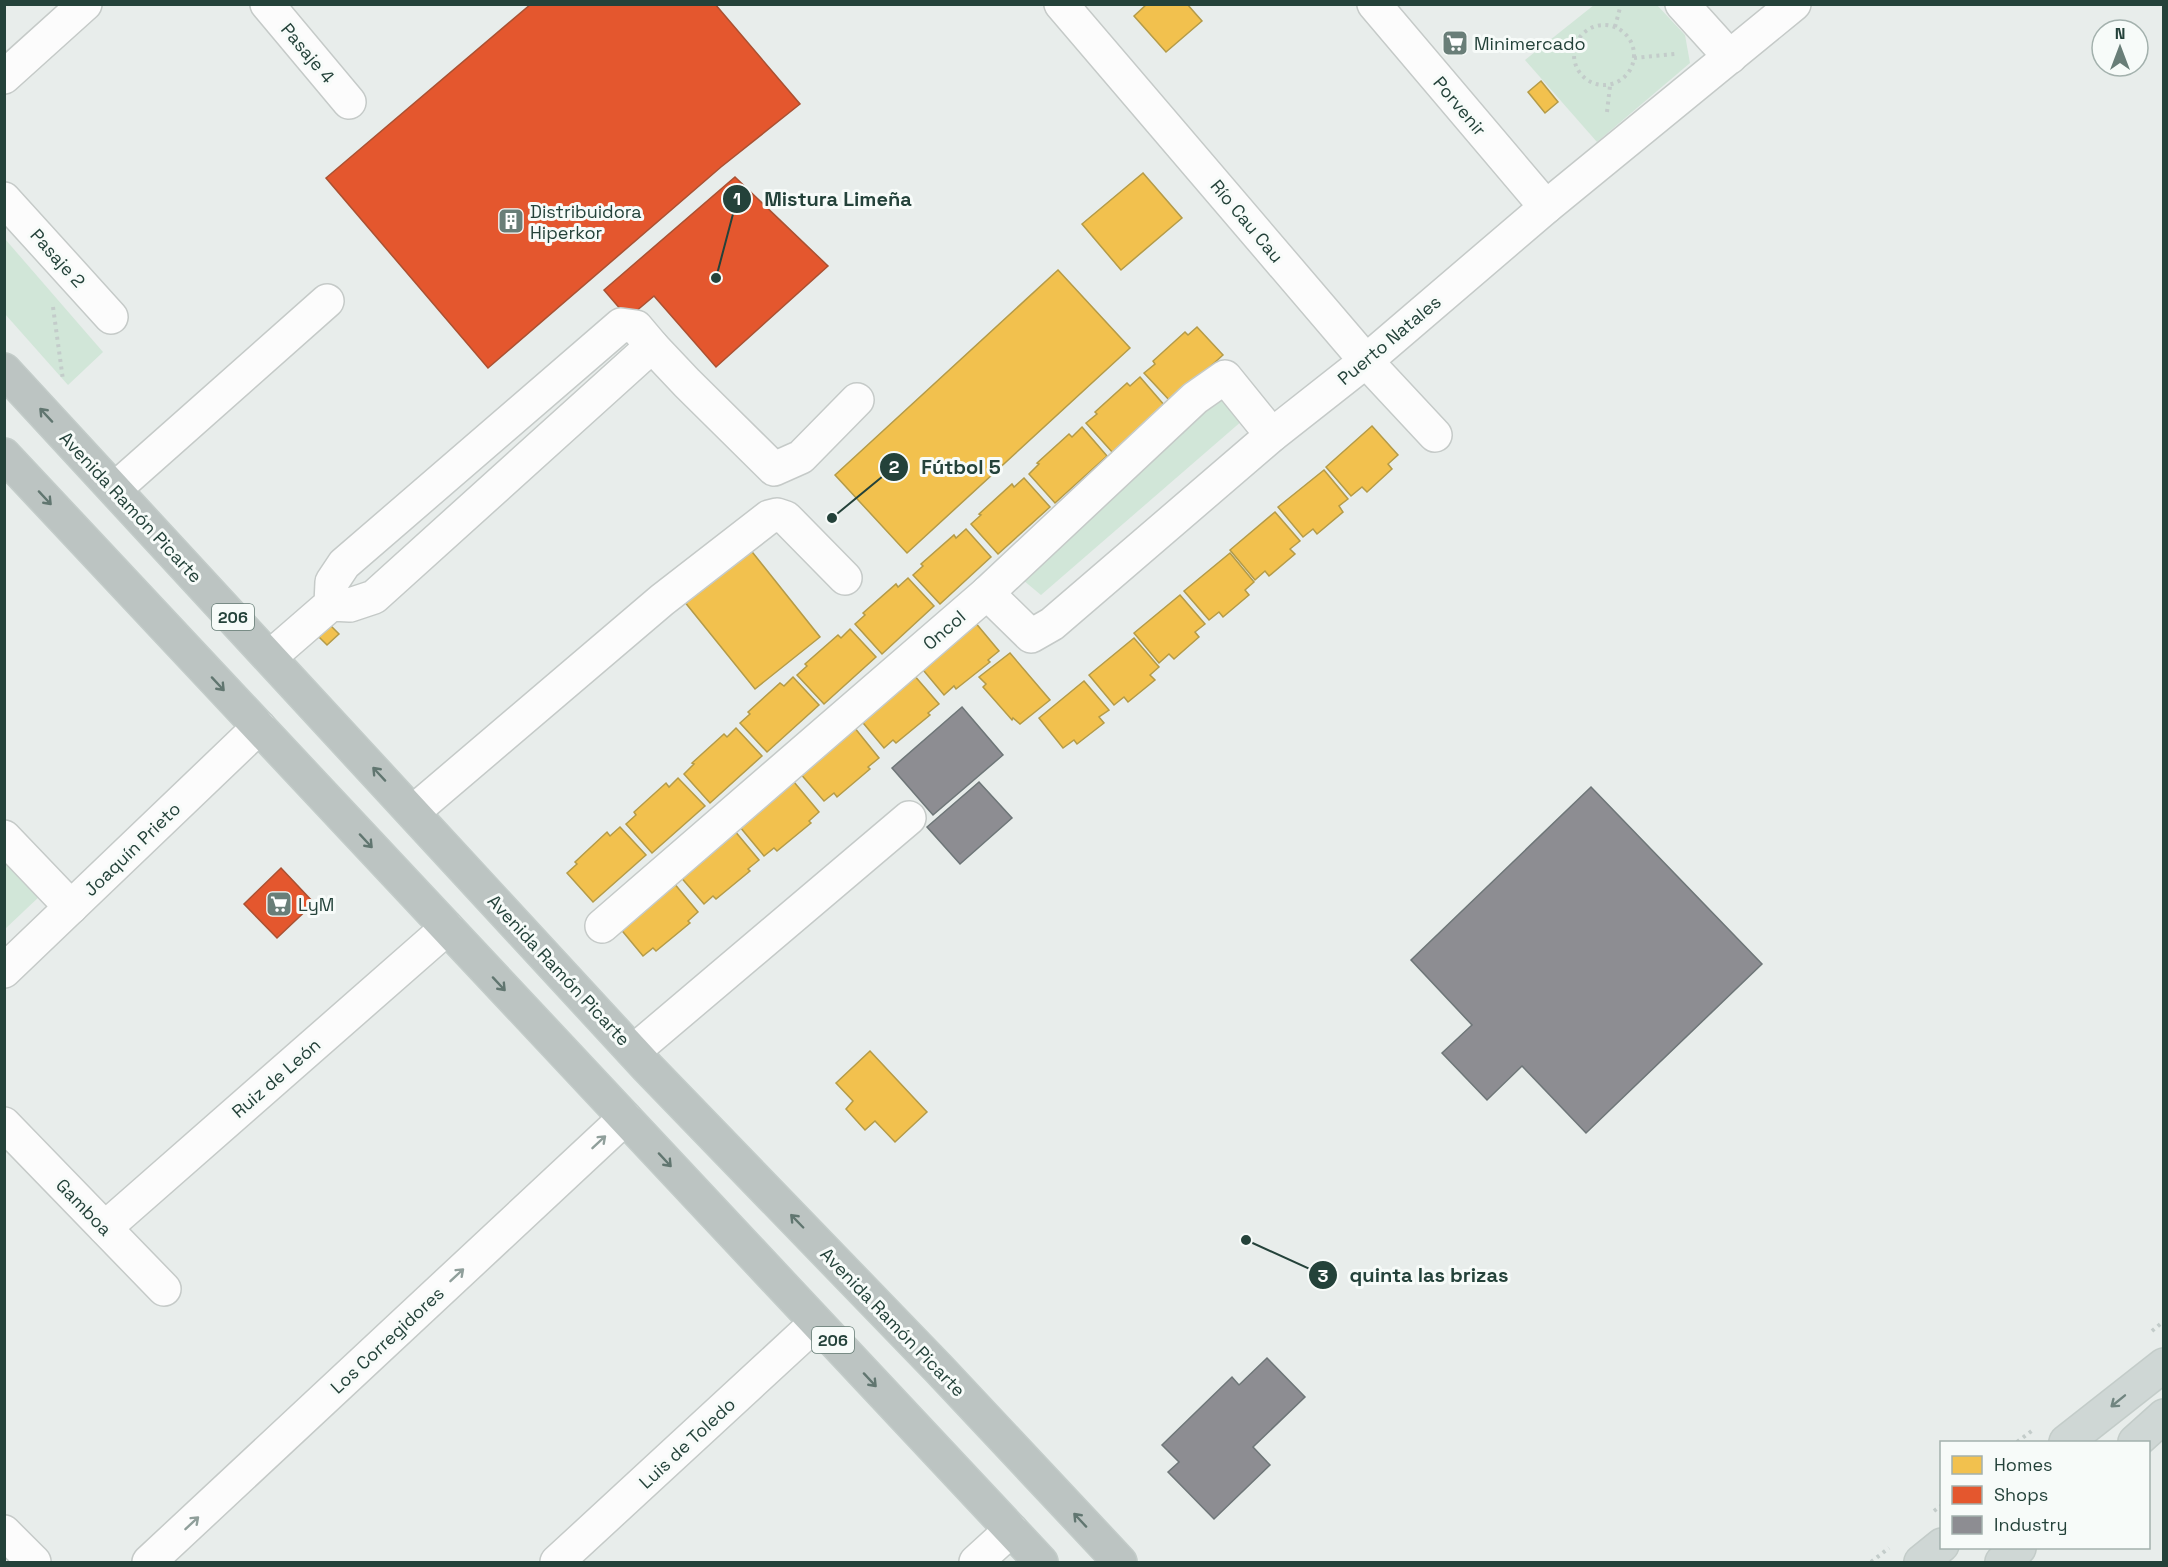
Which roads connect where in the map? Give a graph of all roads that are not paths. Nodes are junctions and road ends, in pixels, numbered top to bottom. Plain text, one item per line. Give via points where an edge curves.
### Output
1 (85, 4) edge
2 (267, 4) edge
3 (1374, 4) edge
4 (1682, 4) edge
5 (1794, 4) edge
6 (1072, 8) edge
7 (1730, 57) junction
8 (4, 77) edge
9 (350, 102) dead end
10 (4, 199) edge
11 (1546, 207) junction
12 (327, 301) dead end
13 (111, 317) dead end
14 (652, 346) junction
15 (1366, 361) junction
16 (4, 370) edge
17 (857, 400) dead end
18 (1272, 435) junction
19 (1435, 435) dead end
20 (4, 455) edge
21 (115, 489) junction
22 (845, 578) dead end
23 (987, 593) junction
24 (331, 604) junction
25 (270, 657) junction
26 (259, 728) junction
27 (413, 812) junction
28 (909, 818) dead end
29 (4, 837) edge
30 (71, 907) junction
31 (602, 926) dead end
32 (447, 928) junction
33 (4, 971) edge
34 (641, 1059) junction
35 (625, 1118) junction
36 (4, 1124) edge
37 (105, 1228) junction
38 (164, 1289) dead end
39 (816, 1323) junction
40 (2163, 1365) edge
41 (2163, 1416) edge
42 (2069, 1441) edge
43 (2137, 1441) edge
44 (1011, 1530) junction
45 (4, 1532) edge
46 (1940, 1546) edge
47 (2018, 1549) edge
48 (34, 1563) edge
49 (149, 1563) edge
50 (557, 1563) edge
51 (976, 1563) edge
52 (1041, 1563) edge
53 (1120, 1563) edge
54 (1921, 1563) edge
55 (2002, 1563) edge

1 - 8 street
2 - 9 street, Pasaje 4
3 - 11 street, Porvenir
4 - 7 street
5 - 7 street, Puerto Natales
6 - 15 street, Río Cau Cau
7 - 11 street, Puerto Natales
10 - 13 street, Pasaje 2
11 - 15 street, Puerto Natales
12 - 21 street
14 - 17 street via 774,469 801,457
14 - 24 street via 374,597 350,605
14 - 24 street via 636,327 621,325 344,564 332,582
15 - 18 street, Puerto Natales
15 - 19 street, Río Cau Cau
21 -> 16 highway, Avenida Ramón Picarte / 206
18 - 23 street, Puerto Natales via 1052,624 1031,636
18 - 23 street, Oncol via 1225,376 1195,398
20 -> 26 highway, 206
21 - 25 highway, Avenida Ramón Picarte / 206
22 - 27 street via 786,518 769,517 663,600
23 - 31 street, Oncol
24 - 25 street
27 -> 25 highway, Avenida Ramón Picarte / 206
26 - 30 street, Joaquín Prieto
26 -> 32 highway, 206
27 - 34 highway, Avenida Ramón Picarte / 206
28 - 34 street
29 - 30 street
30 - 33 street, Joaquín Prieto
32 -> 35 highway, 206
32 - 37 street, Ruiz de León
34 - 35 highway via 644,1094
53 -> 34 highway, Avenida Ramón Picarte / 206
35 -> 39 highway, 206
49 -> 35 street, Los Corregidores
36 - 37 street, Gamboa
37 - 38 street, Gamboa
39 -> 44 highway, 206
39 - 50 street, Luis de Toledo
40 -> 42 main road
41 - 43 main road
44 - 51 street
44 - 52 highway, 206
45 - 48 street
46 - 54 main road
47 - 55 main road

